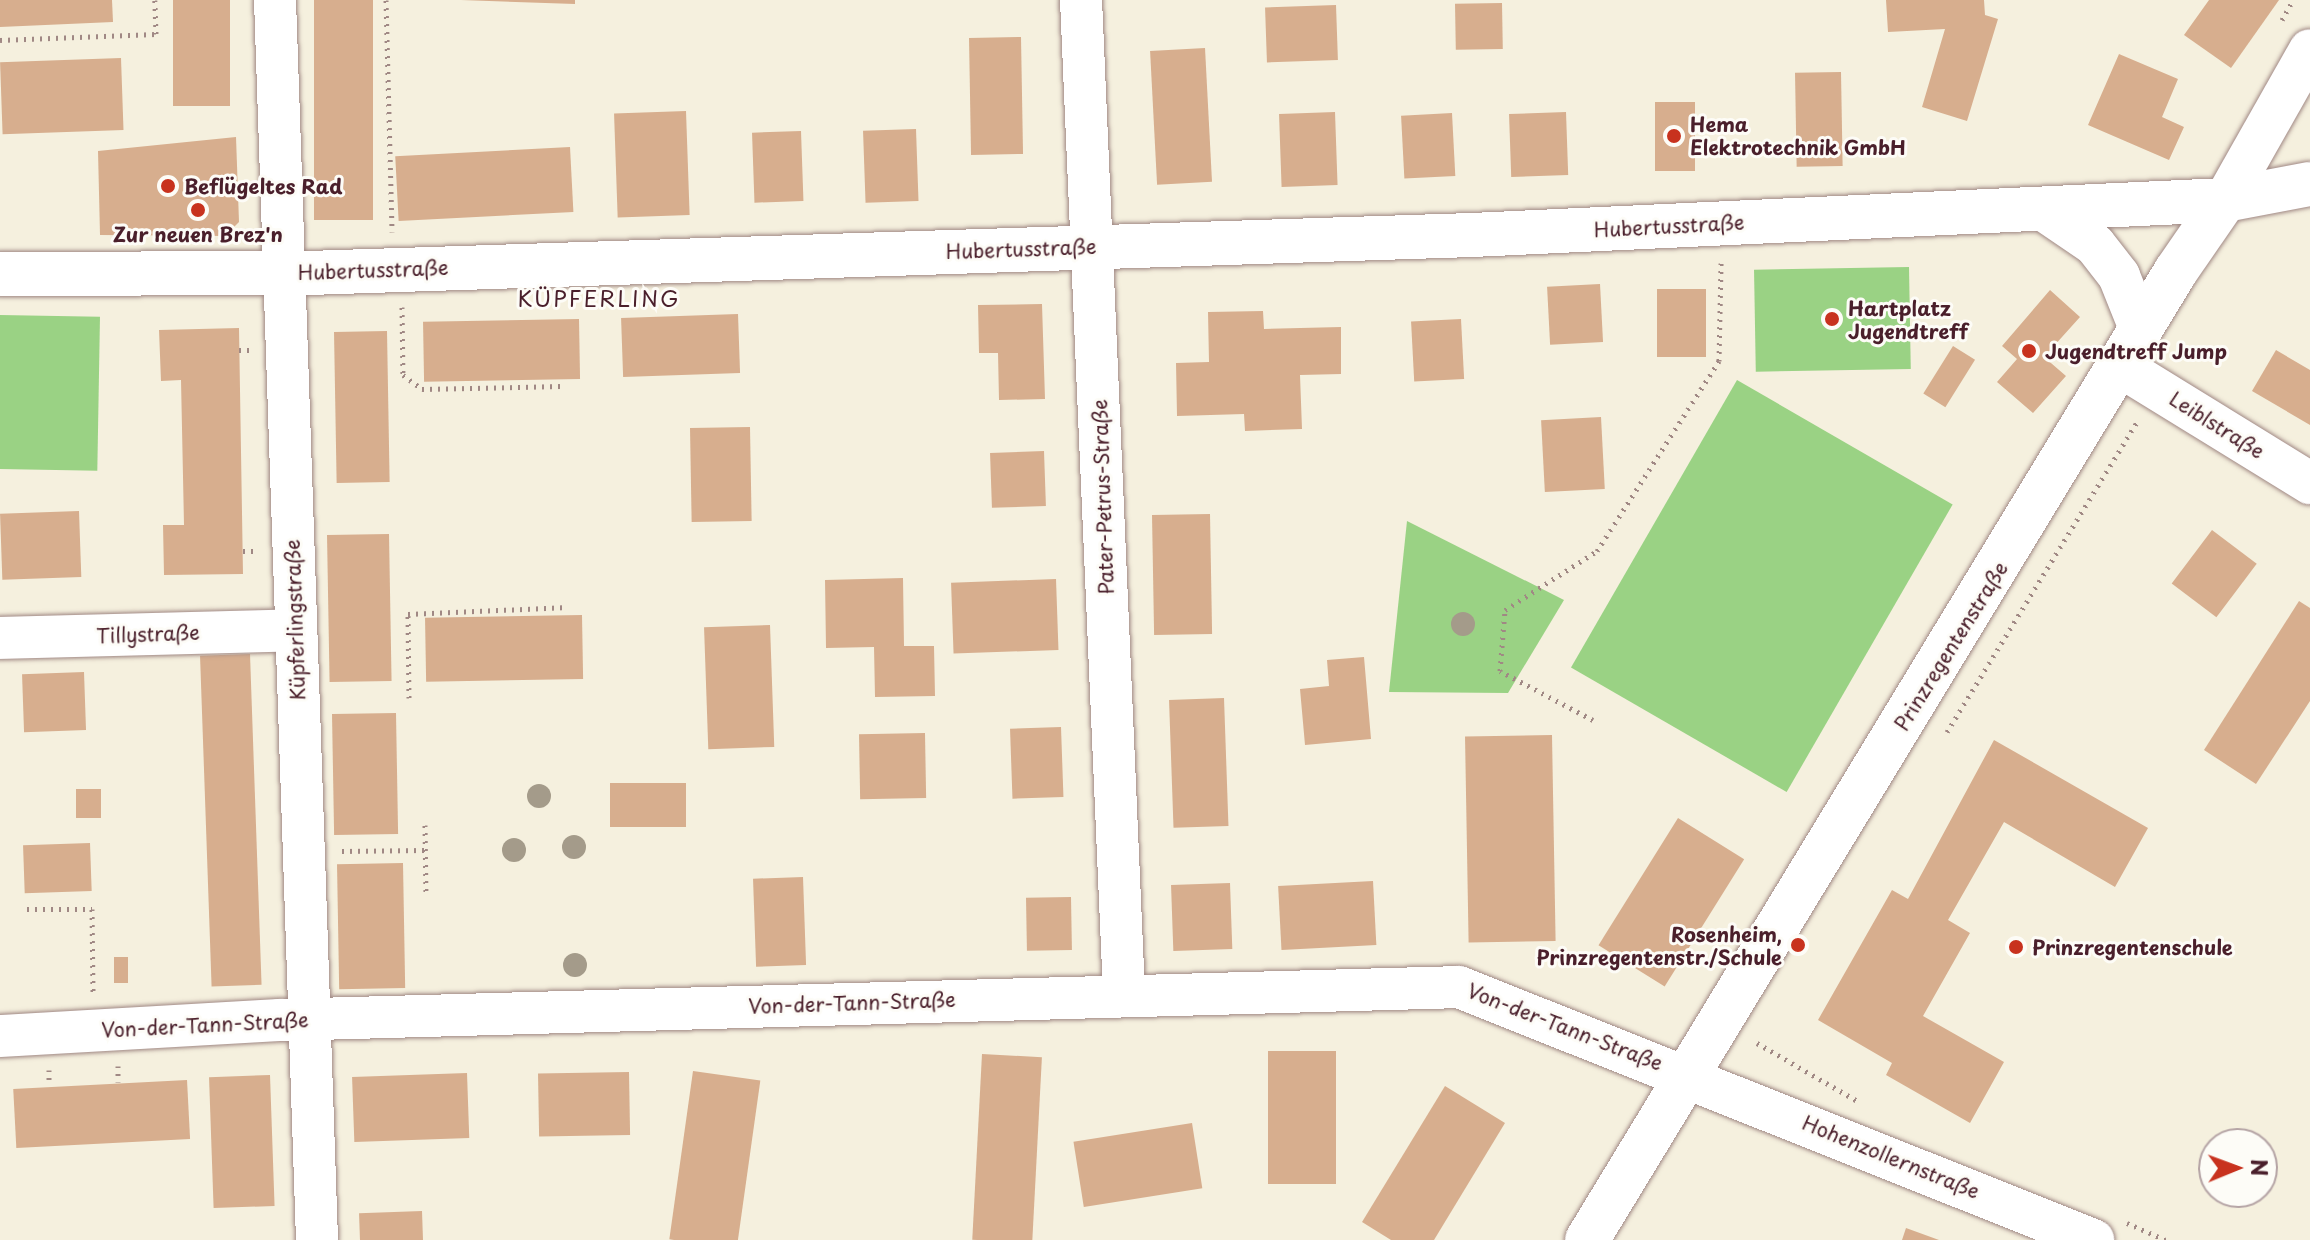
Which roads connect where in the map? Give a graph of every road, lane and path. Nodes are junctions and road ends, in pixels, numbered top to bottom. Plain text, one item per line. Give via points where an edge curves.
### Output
1 (155, 0) edge
2 (275, 0) edge
3 (386, 0) edge
4 (1081, 0) edge
5 (0, 40) edge
6 (2310, 50) edge
7 (2310, 184) edge
8 (2225, 200) junction
9 (2042, 209) junction
10 (1722, 224) junction
11 (1092, 247) junction
12 (284, 273) junction
13 (0, 274) edge
14 (398, 283) junction
15 (2140, 363) junction
16 (561, 386) dead end
17 (2310, 483) edge
18 (568, 607) dead end
19 (296, 630) junction
20 (0, 638) edge
21 (1986, 668) dead end
22 (409, 698) dead end
23 (1593, 720) dead end
24 (425, 825) dead end
25 (425, 850) junction
26 (326, 852) dead end
27 (426, 896) dead end
28 (27, 909) dead end
29 (1124, 994) junction
30 (307, 1019) junction
31 (93, 1031) junction
32 (0, 1036) edge
33 (1689, 1075) junction
34 (317, 1240) edge
35 (1587, 1240) edge
36 (2093, 1240) edge

1 - 5 path via 156,34
2 - 12 street, Küpferlingstraße
3 - 14 path
4 - 11 street, Pater-Petrus-Straße
6 - 8 street, Prinzregentenstraße
7 - 8 main road, Hubertusstraße
8 - 9 main road, Hubertusstraße
8 - 15 main road, Prinzregentenstraße
9 - 10 main road, Hubertusstraße
9 - 15 street via 2095,245 2119,276
10 - 11 main road, Hubertusstraße
10 - 23 path via 1719,361 1597,551 1505,610 1500,671
11 - 14 main road, Hubertusstraße
11 - 29 street, Pater-Petrus-Straße
12 - 13 main road, Hubertusstraße
12 - 14 main road, Hubertusstraße
12 - 19 street, Küpferlingstraße
14 - 16 path via 403,375 422,389
15 - 17 street, Leiblstraße
15 - 21 path
15 - 33 main road, Prinzregentenstraße
18 - 22 path via 408,614
19 - 20 street, Tillystraße
19 - 30 street, Küpferlingstraße
24 - 25 path
25 - 26 path
25 - 27 path
28 - 31 path via 92,909
29 - 30 street, Von-der-Tann-Straße
29 - 33 street, Von-der-Tann-Straße via 1459,987
30 - 31 street, Von-der-Tann-Straße
30 - 34 street, Küpferlingstraße
31 - 32 street, Von-der-Tann-Straße
33 - 35 main road, Prinzregentenstraße
33 - 36 street, Hohenzollernstraße

